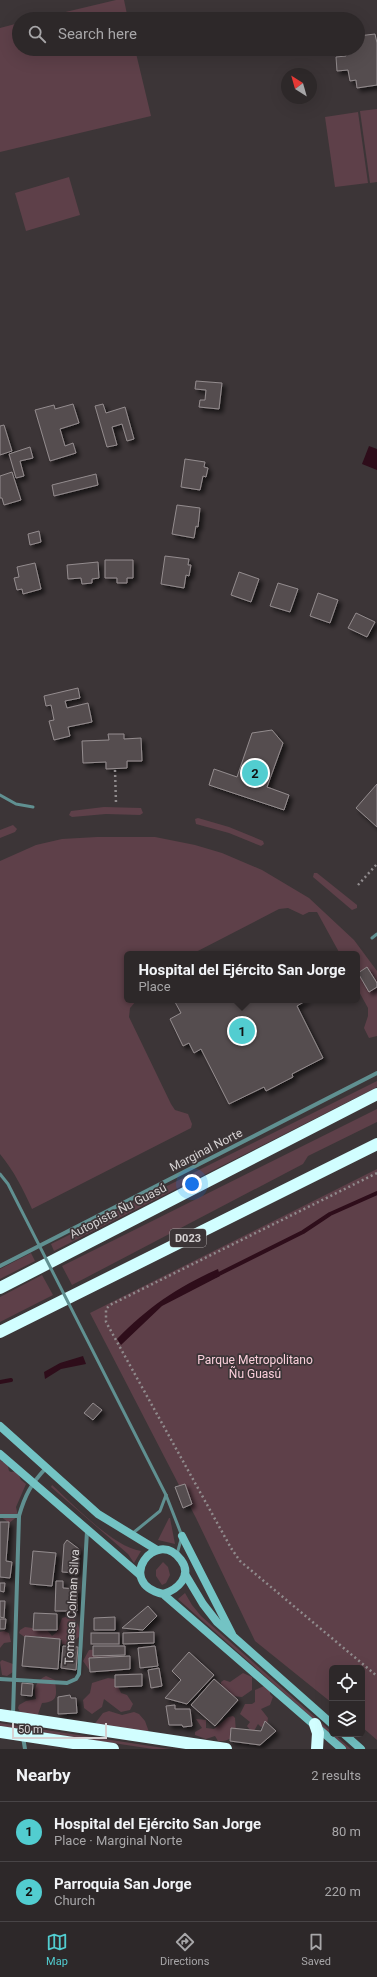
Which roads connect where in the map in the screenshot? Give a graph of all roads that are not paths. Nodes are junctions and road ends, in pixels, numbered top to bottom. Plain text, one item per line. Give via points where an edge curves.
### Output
1 (0, 795) edge
2 (33, 807) dead end
3 (377, 934) edge
4 (372, 938) dead end
5 (377, 1073) edge
6 (377, 1094) edge
7 (377, 1144) edge
8 (0, 1174) edge
9 (0, 1266) edge
10 (0, 1288) edge
11 (0, 1332) edge
12 (0, 1426) edge
13 (0, 1454) edge
14 (46, 1468) junction
15 (32, 1483) junction
16 (166, 1495) junction
17 (0, 1516) edge
18 (19, 1516) junction
19 (87, 1531) junction
20 (131, 1534) junction
21 (182, 1536) junction
22 (157, 1550) junction
23 (177, 1554) junction
24 (185, 1574) junction
25 (140, 1575) junction
26 (163, 1594) junction
27 (234, 1638) junction
28 (0, 1679) edge
29 (13, 1679) junction
30 (0, 1715) edge
31 (13, 1717) junction
32 (329, 1721) edge
33 (315, 1724) junction
34 (0, 1732) edge
35 (23, 1736) junction
36 (347, 1737) edge
37 (25, 1749) edge
38 (113, 1749) edge
39 (226, 1749) edge
40 (317, 1749) edge
41 (342, 1749) edge
42 (361, 1749) edge

1 - 2 lane via 16,804
3 - 4 lane
5 - 9 street, Marginal Norte
6 - 10 highway, Autopista Ñu Guasú
7 - 11 highway, D023
8 - 16 lane, bridge via 8,1184
12 - 14 main road
13 - 15 main road
14 - 15 street
14 - 20 main road via 98,1514
15 - 18 street
15 - 19 main road
16 - 20 lane via 160,1512
16 - 21 lane
17 - 18 street
18 - 29 street
19 - 25 main road
19 - 29 street, Tomasa Colman Silva via 79,1674 76,1679 67,1683
20 - 22 main road
21 - 23 lane
21 - 27 main road
22 - 23 main road
22 - 25 main road via 147,1555 141,1564
23 - 24 main road via 183,1563
24 - 26 main road via 181,1584 173,1591
24 - 27 main road via 207,1610
25 - 26 main road via 144,1585 152,1592
26 - 33 main road
27 - 32 main road
28 - 29 street, Tomasa Colman Silva
29 - 31 street
30 - 31 highway
31 - 39 highway
33 - 40 highway via 319,1743
33 - 41 main road
34 - 35 highway
35 - 37 street
35 - 38 highway
36 - 42 main road

